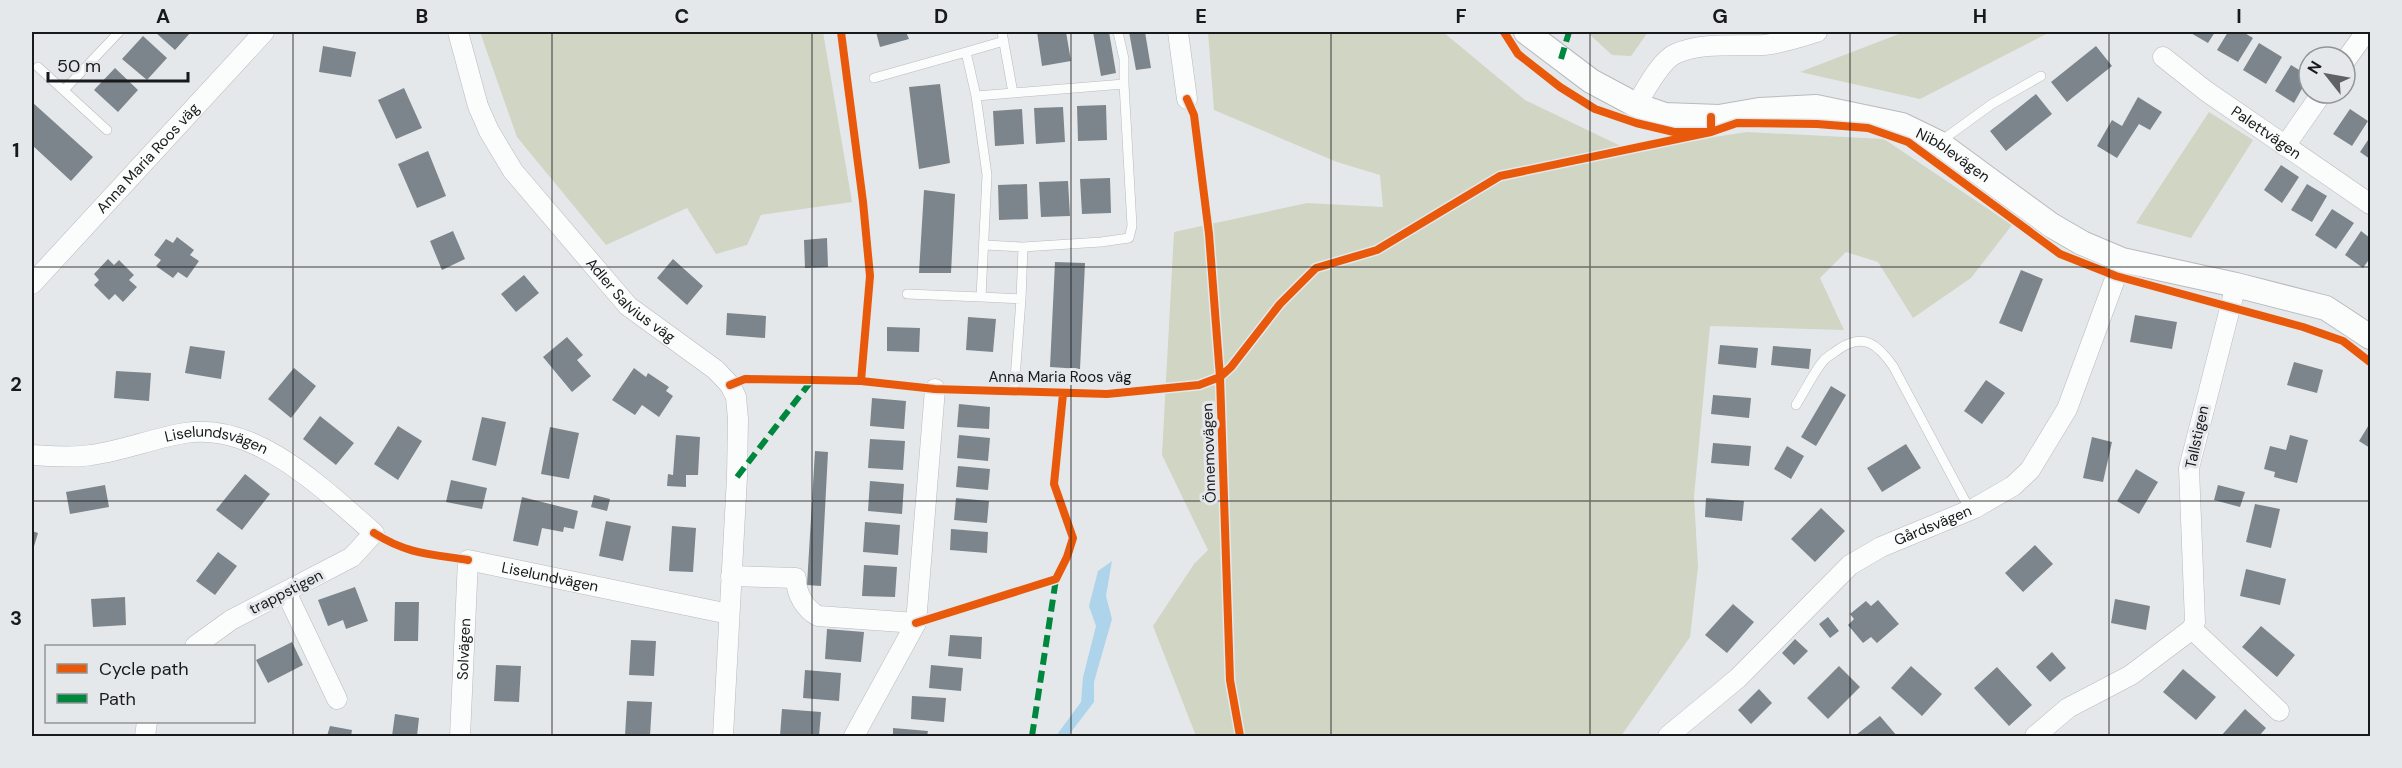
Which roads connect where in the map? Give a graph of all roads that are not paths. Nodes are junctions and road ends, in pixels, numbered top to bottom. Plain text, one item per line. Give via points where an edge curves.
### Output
1 (119, 32) edge
2 (264, 32) edge
3 (458, 32) edge
4 (1118, 32) edge
5 (1178, 32) edge
6 (1526, 32) edge
7 (1817, 32) edge
8 (2366, 32) edge
9 (1003, 36) edge
10 (2357, 45) edge
11 (966, 52) junction
12 (2163, 57) dead end
13 (38, 67) dead end
14 (2041, 76) dead end
15 (874, 78) dead end
16 (1124, 84) junction
17 (65, 89) junction
18 (1013, 93) junction
19 (976, 96) junction
20 (1187, 99) dead end
21 (1636, 105) junction
22 (2314, 105) edge
23 (107, 130) dead end
24 (1939, 142) junction
25 (2285, 146) junction
26 (2370, 204) edge
27 (985, 245) junction
28 (1023, 247) junction
29 (2122, 260) junction
30 (32, 284) edge
31 (2236, 285) junction
32 (907, 294) dead end
33 (981, 297) junction
34 (1021, 299) junction
35 (2370, 337) edge
36 (935, 389) dead end
37 (1014, 392) dead end
38 (1796, 405) dead end
39 (32, 455) edge
40 (1970, 510) junction
41 (374, 532) joint
42 (468, 560) joint
43 (731, 576) junction
44 (286, 592) junction
45 (729, 614) junction
46 (916, 623) junction
47 (2192, 630) junction
48 (196, 645) edge
49 (338, 699) dead end
50 (2279, 711) dead end
51 (460, 736) edge
52 (723, 736) edge
53 (854, 736) edge
54 (1668, 736) edge
55 (2035, 736) edge

1 - 17 lane
2 - 30 street, Anna Maria Roos väg
3 - 43 street, Adler Salvius väg via 478,106 513,171 628,306 716,370 730,385 736,397 738,419
4 - 16 lane
5 - 20 street
6 - 21 street, Nibblevägen via 1591,81
7 - 21 street via 1766,45 1697,48 1674,54 1655,74
8 - 10 street
9 - 11 lane
9 - 18 lane
11 - 15 lane
11 - 19 lane
12 - 25 street, Palettvägen
13 - 17 lane
14 - 24 lane via 1992,104
16 - 18 lane
16 - 28 lane via 1132,226 1129,238
17 - 23 lane
18 - 19 lane
19 - 27 lane via 987,175
21 - 24 street, Nibblevägen via 1684,117 1816,107 1902,125
22 - 25 street
24 - 29 street, Nibblevägen via 2051,225
25 - 26 street, Palettvägen
27 - 28 lane
27 - 33 lane
28 - 34 lane
29 - 31 street, Nibblevägen
29 - 40 street, Gårdsvägen via 2056,429 2030,470 2013,486
31 - 35 street, Nibblevägen via 2326,308
31 - 47 street, Tallstigen via 2188,468 2195,622
32 - 33 lane
33 - 34 lane
34 - 37 lane
36 - 46 street
38 - 40 lane via 1824,359 1848,343 1872,344 1893,366
39 - 41 street, Liselundsvägen via 89,456 187,433 236,437 290,464
40 - 54 street, Gårdsvägen via 1881,547 1850,565 1738,678
41 - 44 street, trappstigen via 352,557
42 - 45 street, Liselundvägen
42 - 51 street, Solvägen
43 - 45 street, Adler Salvius väg
43 - 46 street via 796,578 808,611 818,616
44 - 48 street, trappstigen via 231,620
44 - 49 street
45 - 52 street, Adler Salvius väg
46 - 53 street
47 - 50 street
47 - 55 street via 2131,675 2068,708

